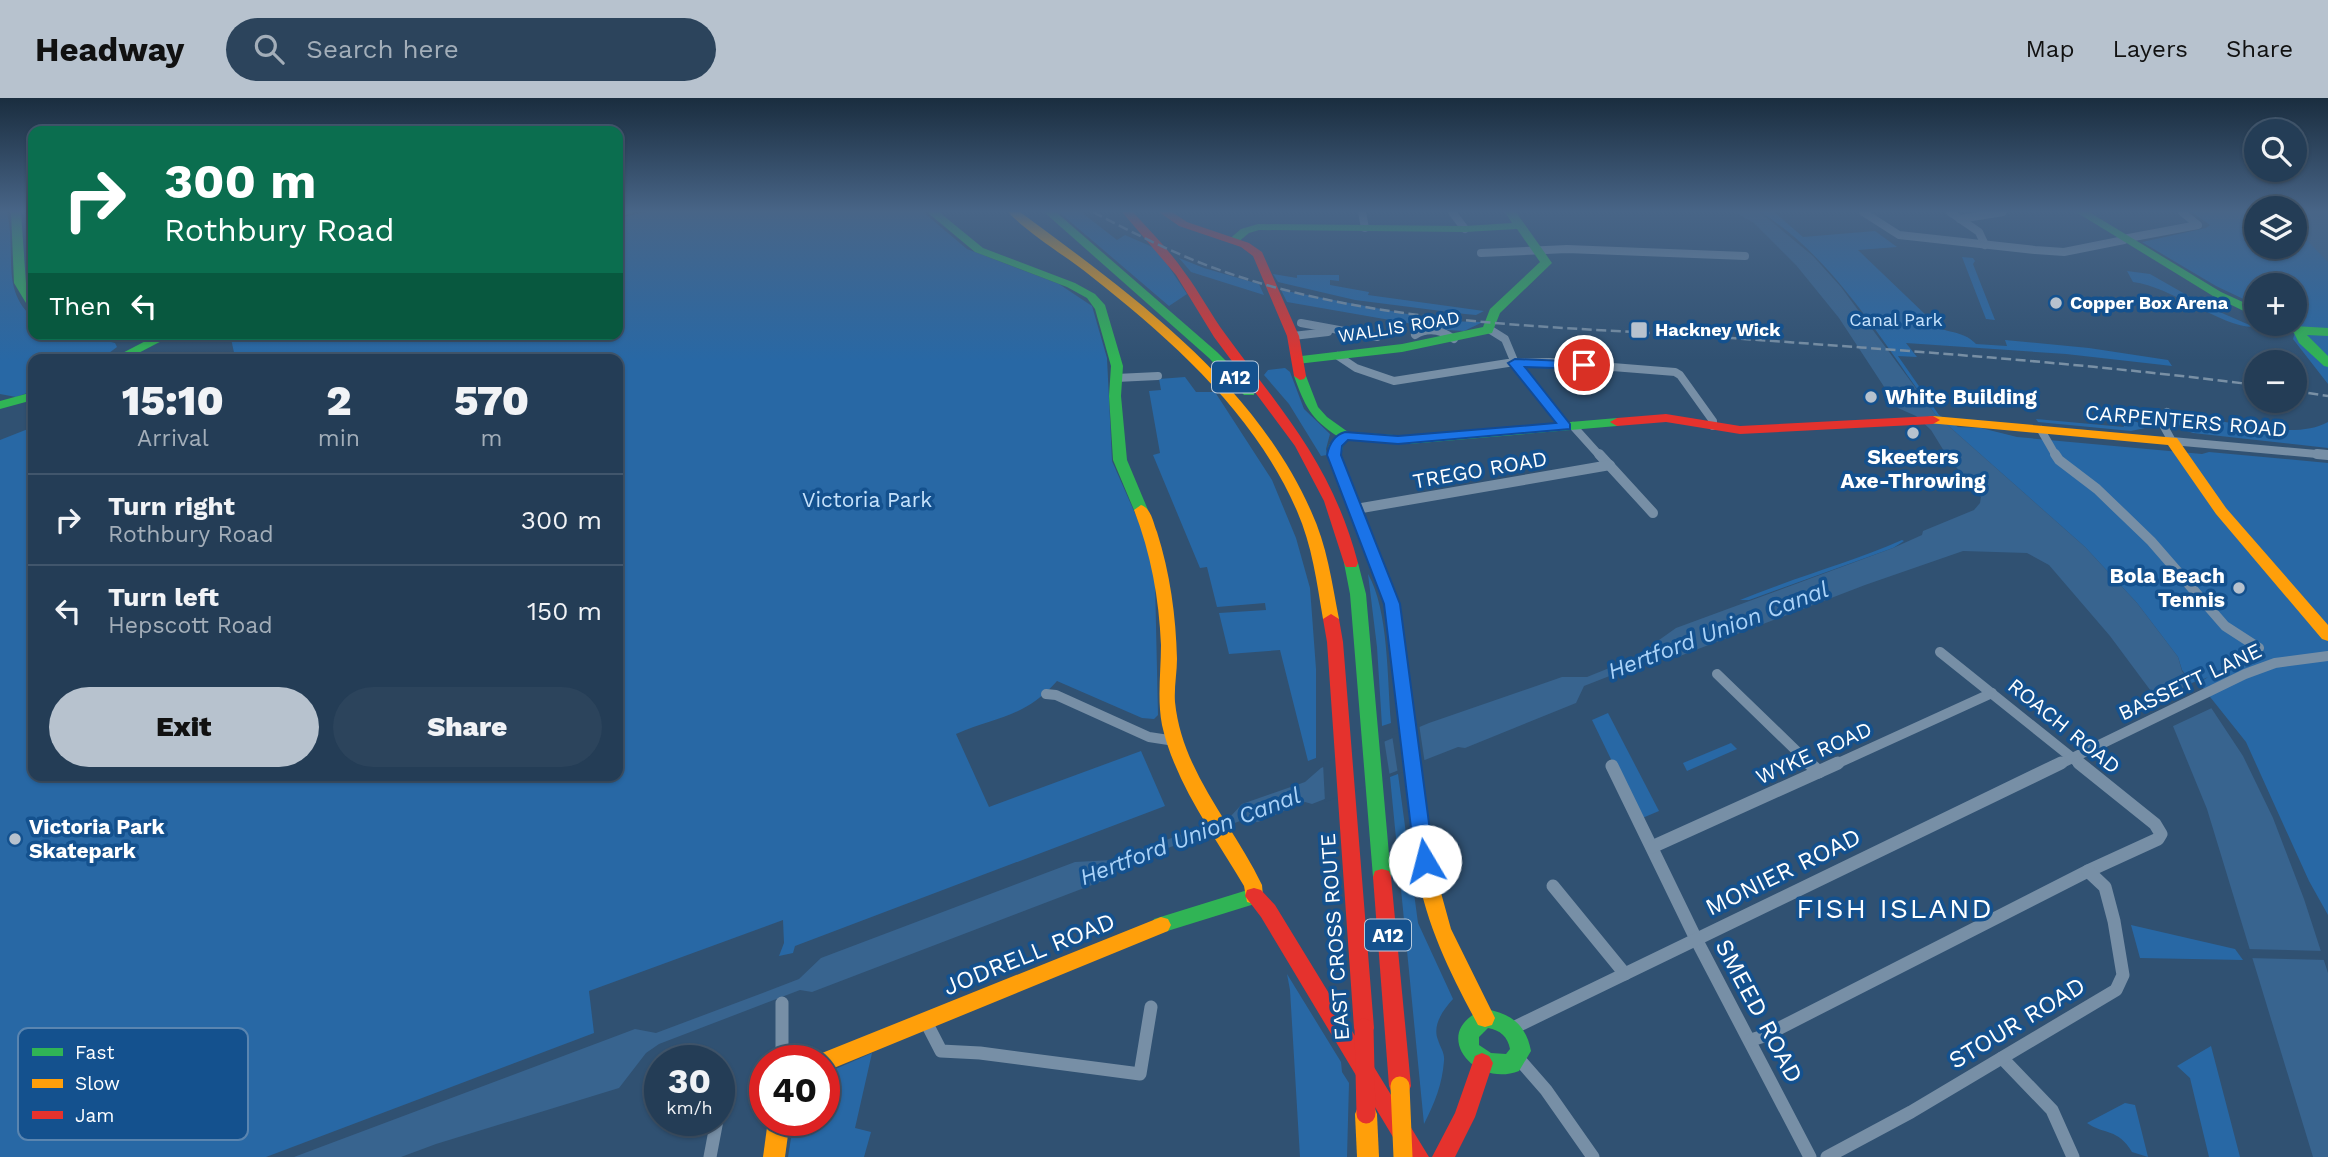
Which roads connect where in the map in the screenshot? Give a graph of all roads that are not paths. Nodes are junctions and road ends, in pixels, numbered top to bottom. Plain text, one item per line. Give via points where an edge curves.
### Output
1 (18, 261) edge
2 (1009, 261) edge
3 (1069, 261) edge
4 (1080, 261) edge
5 (1106, 261) edge
6 (1169, 261) edge
7 (1262, 261) edge
8 (1545, 261) edge
9 (2151, 261) edge
10 (2165, 261) edge
11 (28, 297) edge
12 (2244, 307) edge
13 (2244, 313) edge
14 (1489, 328) junction
15 (1297, 329) junction
16 (1348, 331) junction
17 (1415, 335) dead end
18 (1377, 337) dead end
19 (1454, 339) junction
20 (153, 340) edge
21 (1179, 345) junction
22 (126, 354) edge
23 (1338, 356) junction
24 (1297, 360) junction
25 (1515, 363) junction
26 (1158, 376) dead end
27 (1116, 379) junction
28 (28, 397) edge
29 (0, 405) edge
30 (2167, 412) dead end
31 (1569, 426) junction
32 (1713, 426) junction
33 (2041, 429) junction
34 (1345, 436) junction
35 (2172, 441) junction
36 (2328, 455) edge
37 (1610, 465) junction
38 (1356, 509) junction
39 (1653, 513) dead end
40 (1359, 620) junction
41 (2328, 635) edge
42 (2259, 648) dead end
43 (1940, 652) dead end
44 (2328, 656) edge
45 (1717, 674) dead end
46 (1051, 692) dead end
47 (1992, 693) junction
48 (1175, 740) junction
49 (2073, 758) junction
50 (1612, 766) dead end
51 (1819, 772) junction
52 (1652, 847) junction
53 (2088, 871) junction
54 (1553, 886) dead end
55 (1254, 896) junction
56 (1696, 939) junction
57 (1625, 974) junction
58 (782, 1003) dead end
59 (1151, 1007) dead end
60 (1485, 1018) junction
61 (925, 1020) junction
62 (1513, 1028) junction
63 (1751, 1040) junction
64 (782, 1045) edge
65 (840, 1055) edge
66 (1518, 1058) junction
67 (2002, 1058) junction
68 (1482, 1063) junction
69 (714, 1136) edge
70 (777, 1136) edge
71 (710, 1157) edge
72 (774, 1157) edge
73 (1368, 1157) edge
74 (1403, 1157) edge
75 (1418, 1157) edge
76 (1443, 1157) edge
77 (1593, 1157) edge
78 (1810, 1157) edge
79 (1827, 1157) edge
80 (2073, 1157) edge

1 - 11 main road
2 - 27 main road via 1072,285 1096,301 1115,353
3 - 21 main road, A12
4 - 21 main road, EAST CROSS ROUTE / A12
5 - 40 main road, A12 via 1213,355 1268,414 1326,513
6 - 40 main road, A12 via 1207,319 1286,420 1322,478 1349,553
7 - 15 main road
8 - 14 main road, WALLIS ROAD via 1494,312
9 - 13 main road via 2195,291
10 - 12 main road
14 - 19 main road, WALLIS ROAD
14 - 25 street via 1505,339
15 - 16 street
15 - 16 street
15 - 24 main road
16 - 18 street
17 - 19 street via 1423,330 1446,332
19 - 23 main road, WALLIS ROAD
20 - 22 main road
21 - 73 main road, EAST CROSS ROUTE / A12, bridge via 1224,388 1263,435 1304,510 1319,554 1331,608 1364,1028
23 - 24 main road, WALLIS ROAD
23 - 25 street via 1356,368 1394,381
24 - 34 main road via 1312,408
25 - 31 street
25 - 32 street via 1678,373
26 - 27 street
27 - 48 main road via 1120,460 1155,542 1164,580 1167,702
28 - 29 main road
30 - 35 street via 2162,423
31 - 32 main road, CARPENTERS ROAD via 1666,418
31 - 34 main road, CARPENTERS ROAD via 1398,440
31 - 37 street
32 - 33 main road, CARPENTERS ROAD via 1740,430 1951,422
33 - 35 main road, CARPENTERS ROAD
33 - 42 street via 2057,457 2151,541 2225,626
34 - 38 main road via 1334,455
35 - 36 street, CARPENTERS ROAD
35 - 41 main road via 2221,511
37 - 38 street, TREGO ROAD
37 - 39 street
38 - 60 main road via 1392,604 1427,876 1437,921
40 - 74 main road, A12, bridge via 1401,1086
43 - 47 street, ROACH ROAD
44 - 49 street, BASSETT LANE via 2274,663
45 - 51 street
46 - 48 street via 1149,737
47 - 49 street, ROACH ROAD
47 - 51 street, WYKE ROAD
48 - 55 main road via 1253,885
49 - 53 street, ROACH ROAD via 2155,824 2161,834
49 - 56 street, MONIER ROAD
50 - 52 street, SMEED ROAD
51 - 52 street, WYKE ROAD
52 - 56 street, SMEED ROAD
53 - 63 street
53 - 67 street, STOUR ROAD via 2105,887 2123,979 2116,990
54 - 57 street
55 - 61 main road, JODRELL ROAD via 1167,923
55 - 75 main road via 1268,911
56 - 57 street, MONIER ROAD
56 - 63 street, SMEED ROAD
57 - 62 street, MONIER ROAD
58 - 64 street
59 - 61 street via 1140,1074 981,1053 948,1053 941,1051
60 - 62 main road
60 - 68 main road via 1472,1025 1467,1040
61 - 65 main road, JODRELL ROAD
62 - 66 main road via 1520,1042
63 - 78 street, SMEED ROAD
66 - 68 main road via 1499,1067
66 - 77 street
67 - 79 street, STOUR ROAD
67 - 80 street via 2052,1110
68 - 76 main road via 1464,1117
69 - 71 street
70 - 72 main road

